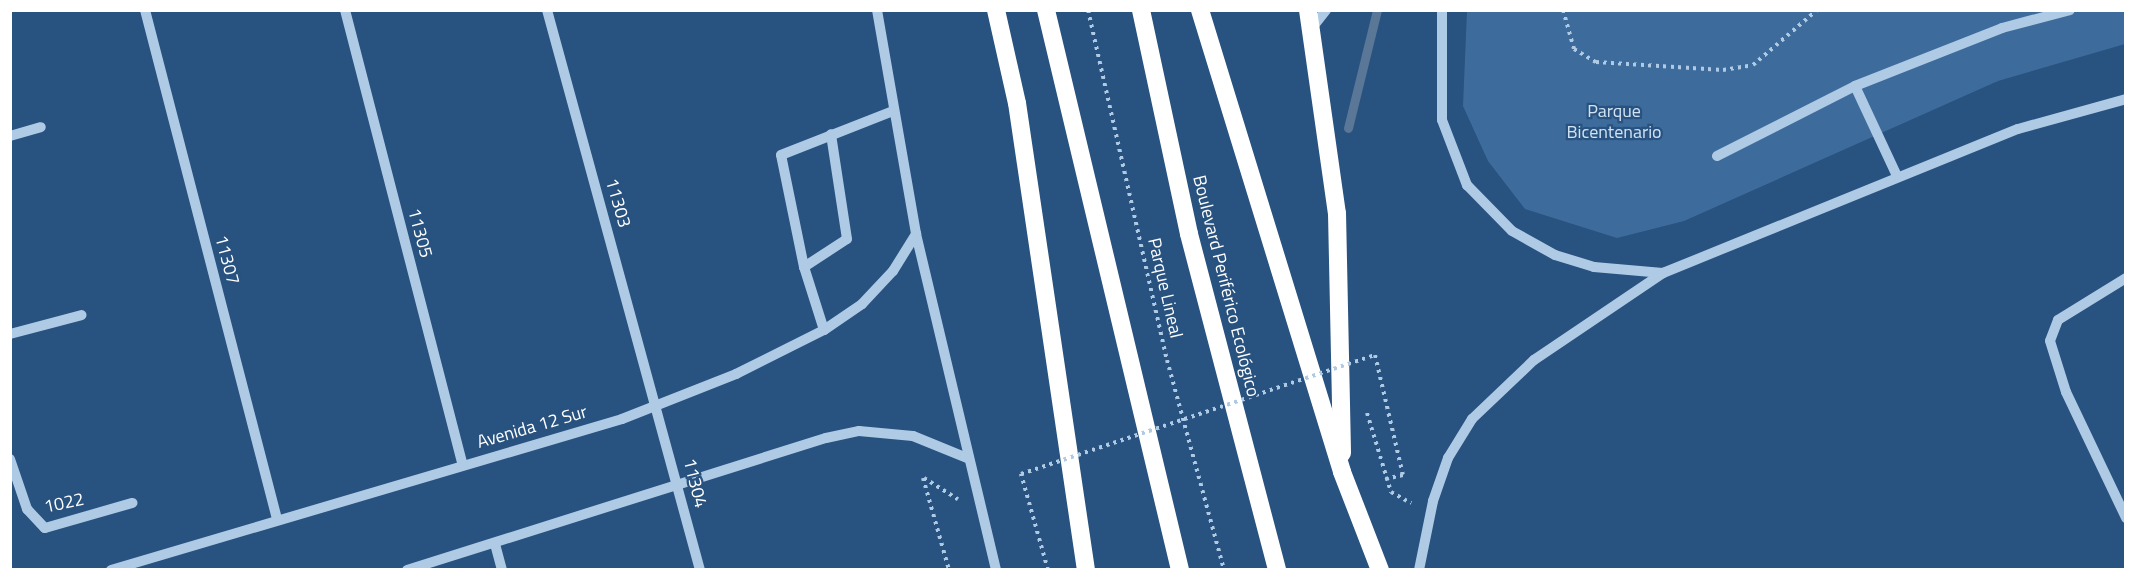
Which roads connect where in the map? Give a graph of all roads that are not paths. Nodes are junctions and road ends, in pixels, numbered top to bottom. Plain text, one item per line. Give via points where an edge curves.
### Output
1 (145, 10) edge
2 (345, 10) edge
3 (547, 10) edge
4 (877, 10) edge
5 (996, 10) edge
6 (1046, 10) edge
7 (1141, 10) edge
8 (1200, 10) edge
9 (1326, 10) edge
10 (1442, 10) edge
11 (2070, 10) edge
12 (1310, 19) edge
13 (1856, 86) junction
14 (2126, 99) edge
15 (893, 111) junction
16 (41, 127) dead end
17 (831, 134) junction
18 (10, 136) edge
19 (1717, 156) dead end
20 (1897, 176) junction
21 (916, 234) junction
22 (804, 267) junction
23 (1663, 273) junction
24 (2126, 278) edge
25 (82, 315) dead end
26 (824, 330) junction
27 (10, 334) edge
28 (658, 404) junction
29 (967, 458) junction
30 (10, 459) edge
31 (462, 464) junction
32 (1342, 472) junction
33 (679, 486) junction
34 (132, 503) dead end
35 (2126, 518) edge
36 (277, 519) junction
37 (495, 544) junction
38 (111, 570) edge
39 (407, 570) edge
40 (502, 570) edge
41 (699, 570) edge
42 (996, 570) edge
43 (1086, 570) edge
44 (1180, 570) edge
45 (1277, 570) edge
46 (1380, 570) edge
47 (1419, 570) edge

1 - 36 street, 11307
2 - 31 street, 11305
3 - 28 street, 11303
4 - 15 street
5 - 43 highway via 1017,103
6 - 44 highway
7 - 45 highway, Boulevard Periférico Ecológico via 1189,234
8 - 32 highway
9 - 12 street
10 - 23 street via 1442,120 1467,185 1512,231 1555,255 1594,267
11 - 13 street via 2002,28
12 - 32 highway via 1337,213
13 - 19 street
13 - 20 street
14 - 20 street via 2018,129
15 - 17 street
15 - 21 street
16 - 18 street
17 - 22 street via 847,239
17 - 22 street via 788,149 779,164
20 - 23 street
21 - 26 street, Avenida 12 Sur via 893,272 862,304
21 - 29 street
22 - 26 street
23 - 47 street via 1501,388 1472,419 1448,458 1433,501
24 - 35 street via 2058,320 2050,341 2066,392
25 - 27 street
26 - 28 street, Avenida 12 Sur
28 - 31 street, Avenida 12 Sur
28 - 33 street, 11304
29 - 33 street via 913,436 859,431
29 - 42 street
30 - 34 street, 1022 via 27,509 45,528
31 - 36 street, Avenida 12 Sur
32 - 46 highway
33 - 37 street
33 - 41 street, 11304
36 - 38 street, Avenida 12 Sur
37 - 39 street
37 - 40 street

